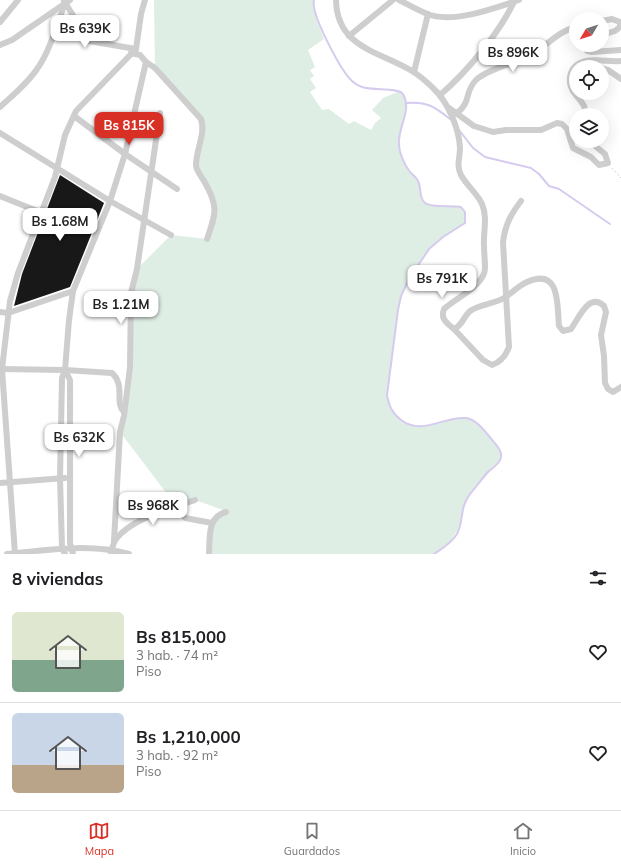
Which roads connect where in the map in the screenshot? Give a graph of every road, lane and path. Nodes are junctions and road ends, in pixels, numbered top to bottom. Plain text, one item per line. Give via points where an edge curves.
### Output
1 (18, 0) edge
2 (145, 0) edge
3 (336, 0) edge
4 (393, 0) edge
5 (399, 0) edge
6 (66, 1) edge
7 (517, 1) edge
8 (428, 14) junction
9 (609, 20) edge
10 (0, 22) edge
11 (569, 30) edge
12 (609, 33) edge
13 (349, 36) junction
14 (2, 44) edge
15 (0, 48) edge
16 (621, 50) edge
17 (134, 51) junction
18 (609, 51) edge
19 (609, 61) edge
20 (621, 61) edge
21 (146, 62) junction
22 (609, 71) edge
23 (414, 72) junction
24 (621, 79) edge
25 (440, 95) junction
26 (0, 107) edge
27 (449, 108) junction
28 (160, 113) dead end
29 (456, 114) junction
30 (74, 116) junction
31 (0, 133) edge
32 (598, 148) edge
33 (125, 154) junction
34 (608, 163) junction
35 (57, 169) junction
36 (151, 172) junction
37 (621, 178) edge
38 (176, 189) dead end
39 (0, 196) edge
40 (521, 200) dead end
41 (110, 201) junction
42 (42, 213) junction
43 (144, 219) junction
44 (171, 235) dead end
45 (207, 239) dead end
46 (73, 292) junction
47 (506, 297) junction
48 (0, 312) edge
49 (8, 313) junction
50 (454, 329) junction
51 (1, 369) edge
52 (65, 370) junction
53 (621, 387) edge
54 (124, 412) junction
55 (60, 478) junction
56 (70, 478) junction
57 (10, 482) junction
58 (0, 483) edge
59 (195, 500) dead end
60 (177, 507) junction
61 (226, 512) dead end
62 (212, 522) junction
63 (114, 541) junction
64 (64, 551) edge
65 (72, 551) edge
66 (112, 552) edge
67 (7, 554) edge
68 (15, 554) edge
69 (129, 554) edge
70 (209, 554) edge

1 - 10 street
2 - 17 street
3 - 13 street via 338,18
4 - 13 street
5 - 8 street
6 - 14 street via 12,40
6 - 17 street via 89,41
6 - 26 street via 37,70
7 - 8 street via 468,14
7 - 25 street via 484,47
8 - 23 street
9 - 12 street via 620,22 620,27
11 - 29 street via 557,35 532,54 477,79 471,86 464,108
13 - 23 street via 358,45
14 - 15 street
16 - 18 street
17 - 21 street
17 - 30 street
19 - 20 street
21 - 33 street
21 - 45 street via 155,68 201,119 203,126 196,165 210,192 215,212
22 - 24 street
23 - 25 street
25 - 27 street
27 - 29 street
27 - 50 street via 459,142 458,167 462,177 482,202 486,219 483,277 443,312 443,318
28 - 36 street
29 - 34 street via 474,126 493,132 541,130 557,123 562,124 567,129 573,148 591,157 599,165
30 - 33 street
30 - 35 street via 65,135
31 - 35 street
32 - 34 street via 606,154
33 - 36 street
33 - 41 street
34 - 37 path
35 - 41 street
35 - 42 street
36 - 38 street
36 - 43 street
39 - 42 street
40 - 47 street via 505,228 503,242
41 - 43 street
41 - 46 street
42 - 49 street via 18,273
43 - 44 street
43 - 54 street via 131,293 130,367
46 - 49 street
46 - 52 street
47 - 50 street via 474,308 459,327
47 - 50 street via 509,347 498,363 492,365 483,360
47 - 53 street via 525,283 539,279 548,282 558,296 559,326 561,330 566,331 572,329 586,306 594,302 602,303 606,308 601,334 605,383 613,392
48 - 49 street
49 - 51 street
51 - 52 street
51 - 57 street
52 - 54 street via 112,373 117,378 121,409
52 - 55 street via 62,378
52 - 56 street via 70,380
54 - 63 street via 120,432
55 - 56 street
55 - 57 street
55 - 64 street
56 - 65 street
57 - 58 street
57 - 68 street
59 - 60 street
60 - 62 street via 185,518
60 - 63 street via 135,523
61 - 62 street via 216,516
62 - 70 street
63 - 66 street
64 - 65 street
64 - 68 street
65 - 66 street
66 - 69 street
67 - 68 street

